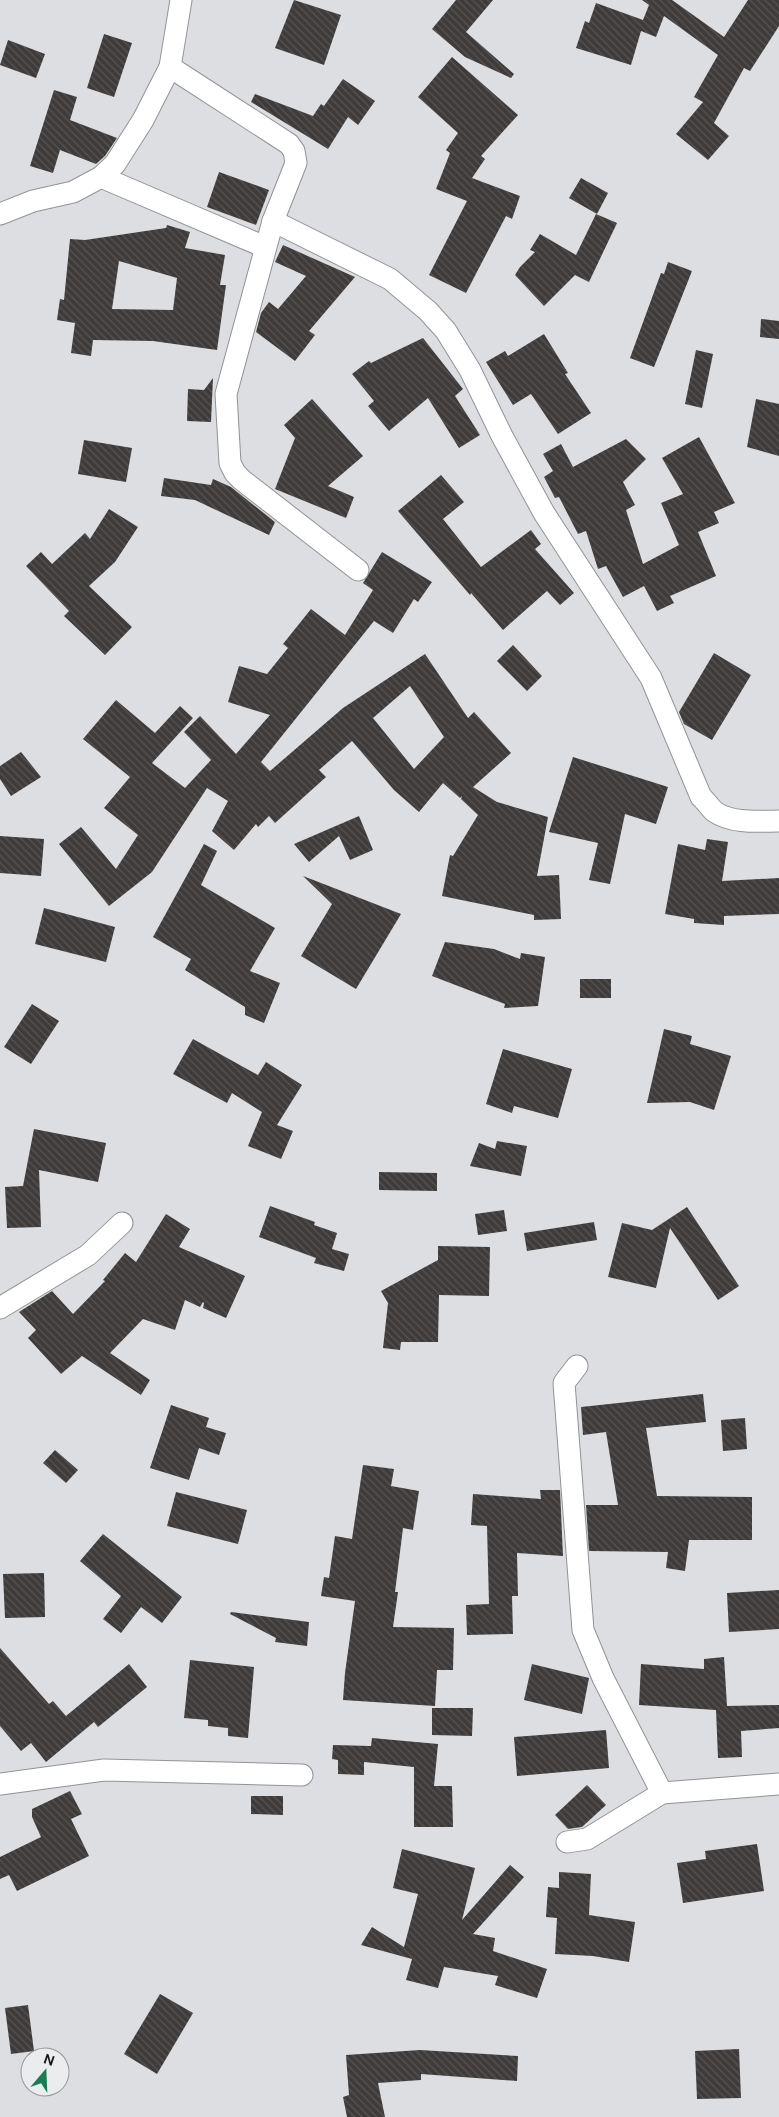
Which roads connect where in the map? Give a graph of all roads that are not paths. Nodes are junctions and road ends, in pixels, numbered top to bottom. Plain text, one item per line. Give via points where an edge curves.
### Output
1 (181, 0) edge
2 (170, 67) junction
3 (101, 177) junction
4 (0, 214) edge
5 (273, 221) junction
6 (265, 247) junction
7 (358, 570) dead end
8 (779, 821) edge
9 (122, 1223) dead end
10 (0, 1308) edge
11 (577, 1366) dead end
12 (302, 1775) dead end
13 (0, 1784) edge
14 (779, 1784) edge
15 (662, 1793) junction
16 (567, 1842) dead end

1 - 2 street
2 - 3 street via 143,120 115,164
2 - 5 street via 289,144 294,151 296,163
3 - 4 street via 73,192 33,201
3 - 6 street
5 - 6 street
5 - 8 street via 390,279 446,331 470,370 544,513 650,678 701,796 715,812 731,818
6 - 7 street via 226,394 230,463 242,480
9 - 10 street via 88,1255
11 - 15 street via 564,1383 583,1630 603,1678
12 - 13 street via 104,1770
14 - 15 street
15 - 16 street via 587,1839

